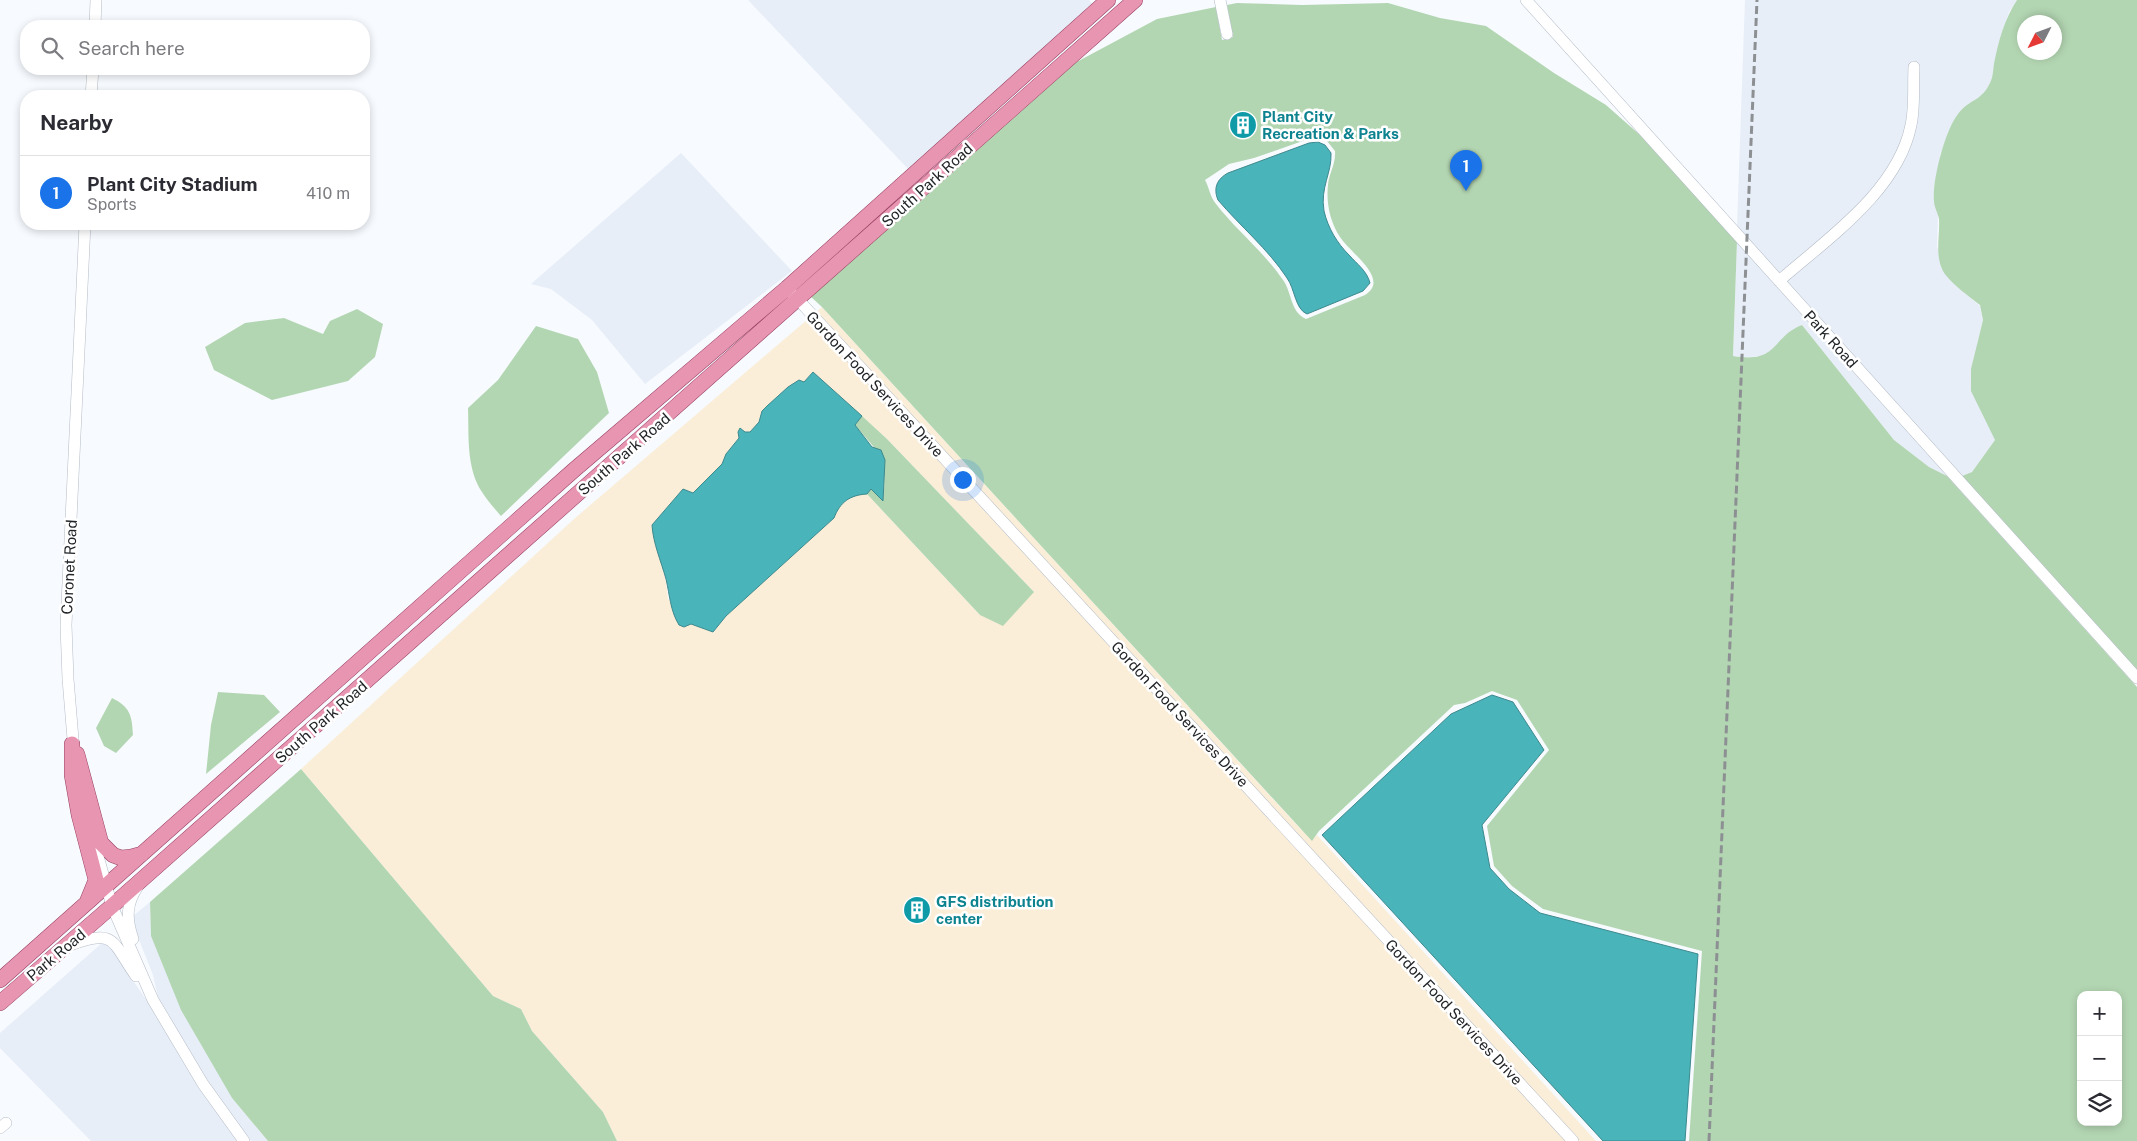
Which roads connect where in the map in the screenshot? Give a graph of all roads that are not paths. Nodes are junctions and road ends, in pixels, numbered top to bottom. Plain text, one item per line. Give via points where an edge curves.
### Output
1 (96, 0) edge
2 (1108, 0) edge
3 (1125, 0) edge
4 (1135, 0) edge
5 (1220, 0) edge
6 (1526, 0) edge
7 (95, 20) edge
8 (1227, 34) dead end
9 (1062, 42) junction
10 (1087, 44) junction
11 (1914, 68) dead end
12 (93, 75) edge
13 (91, 90) edge
14 (906, 180) junction
15 (913, 197) junction
16 (85, 230) edge
17 (1779, 281) junction
18 (788, 288) junction
19 (798, 300) junction
20 (748, 344) junction
21 (2137, 678) edge
22 (72, 741) junction
23 (219, 786) junction
24 (143, 853) junction
25 (144, 878) junction
26 (106, 886) junction
27 (86, 904) junction
28 (112, 906) junction
29 (65, 948) junction
30 (0, 980) edge
31 (153, 1000) junction
32 (0, 1002) edge
33 (244, 1141) edge
34 (1573, 1141) edge

1 - 7 street
2 - 9 main road, South Park Road
3 - 10 main road via 1100,23
4 - 10 main road, South Park Road
5 - 8 street
6 - 17 street, Park Road
9 - 14 main road, South Park Road
9 - 15 main road via 1052,66 915,188
10 - 15 main road, South Park Road
11 - 17 street via 1911,124 1904,150 1891,174 1868,202
12 - 13 street
14 - 18 main road, South Park Road
14 - 19 main road via 884,211 807,283
15 - 19 main road, South Park Road
16 - 22 street, Coronet Road via 66,625
17 - 21 street, Park Road
18 - 19 street, Gordon Food Services Drive
18 - 20 main road via 774,315 757,329
18 - 23 main road, South Park Road via 574,470
19 - 20 main road, South Park Road
19 - 34 street, Gordon Food Services Drive
20 - 25 main road, South Park Road
22 - 24 main road via 102,843 113,855 122,858
22 - 26 street, Coronet Road
22 - 27 main road via 72,775 96,880
23 - 24 main road, South Park Road
23 - 28 main road via 205,806 131,874
24 - 26 main road, South Park Road
25 - 28 main road, South Park Road
25 - 31 street via 133,894 127,913 129,929 148,977
26 - 27 main road, Park Road
26 - 28 street, Coronet Road
26 - 32 main road via 99,906 87,920
27 - 30 main road, Park Road
28 - 29 main road, Park Road
28 - 31 street, Coronet Road
29 - 31 street via 88,938 109,940 119,947
29 - 32 main road, Park Road
31 - 33 street via 203,1084

